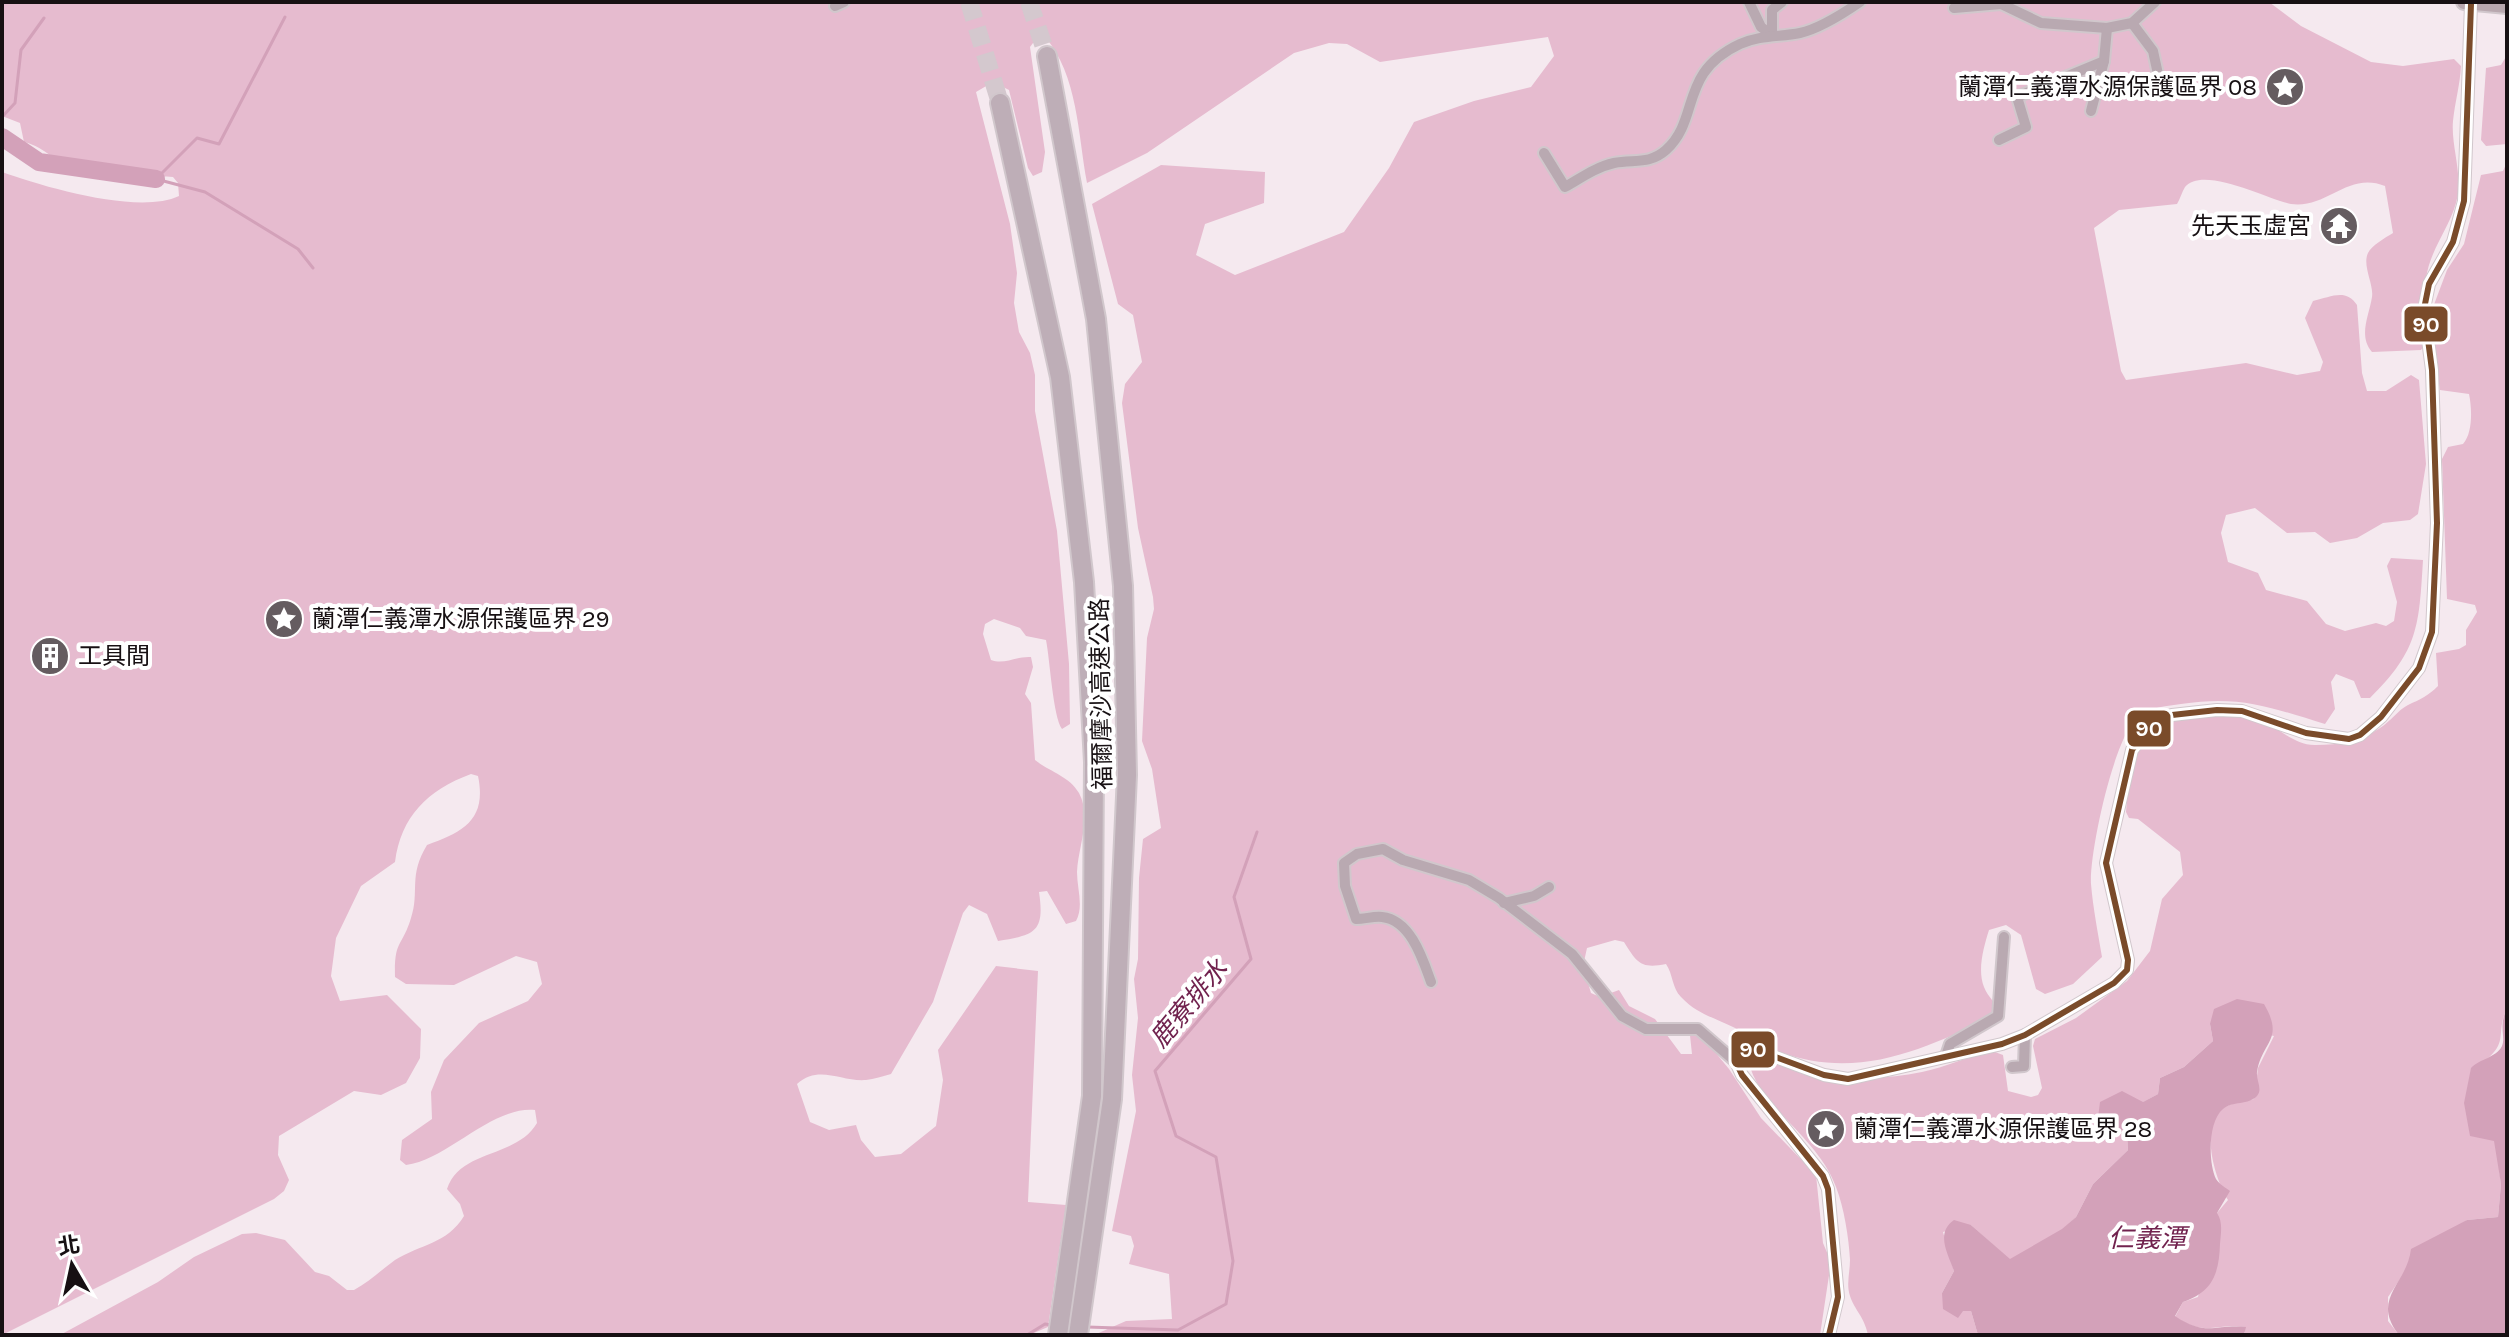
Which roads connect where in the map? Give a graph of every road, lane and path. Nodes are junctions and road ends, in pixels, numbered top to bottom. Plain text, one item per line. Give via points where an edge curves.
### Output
1 (1749, 2) edge
2 (1782, 2) edge
3 (1860, 2) edge
4 (2155, 2) edge
5 (1999, 3) edge
6 (2467, 3) edge
7 (2507, 6) edge
8 (1954, 8) dead end
9 (2132, 23) junction
10 (2107, 28) junction
11 (1772, 35) junction
12 (1047, 56) tunnel mouth
13 (2104, 61) junction
14 (2161, 88) dead end
15 (1000, 103) tunnel mouth
16 (2091, 111) dead end
17 (1999, 140) dead end
18 (1544, 153) dead end
19 (1549, 887) dead end
20 (1504, 903) junction
21 (2004, 937) dead end
22 (1431, 982) dead end
23 (2025, 1035) junction
24 (1946, 1056) junction
25 (1736, 1062) junction
26 (2012, 1067) dead end
27 (1058, 1335) edge
28 (1078, 1335) edge
29 (1829, 1335) edge

1 - 11 street via 1761,27
2 - 11 street via 1772,10
3 - 11 street via 1802,33
4 - 9 street
5 - 8 street
5 - 10 street via 2041,23
6 - 7 main road
6 - 23 street via 2464,201 2424,309 2432,370 2437,562 2432,632 2419,668 2381,717 2349,739 2229,711 2172,715 2149,728 2132,750 2106,863 2127,970
9 - 10 street
9 - 14 street via 2153,51
10 - 13 street
11 - 18 street via 1740,44 1703,71 1681,133 1655,158 1591,171 1565,187
12 - 28 highway, 福爾摩沙高速公路 via 1096,319 1123,586 1127,775 1112,1099
13 - 16 street
13 - 17 street via 2017,97 2026,127
15 - 27 highway, 福爾摩沙高速公路 via 1060,377 1084,582 1094,762 1092,1096
19 - 20 street
20 - 22 street via 1469,880 1383,849 1348,858 1345,886 1356,919 1383,917 1399,926 1420,951
20 - 25 street via 1572,954 1622,1016 1646,1029 1698,1029
21 - 24 street via 1998,1016 1950,1044
23 - 24 street
23 - 26 street via 2024,1066
24 - 25 street via 1848,1079 1754,1049 1738,1055
25 - 29 street via 1828,1189 1838,1297

